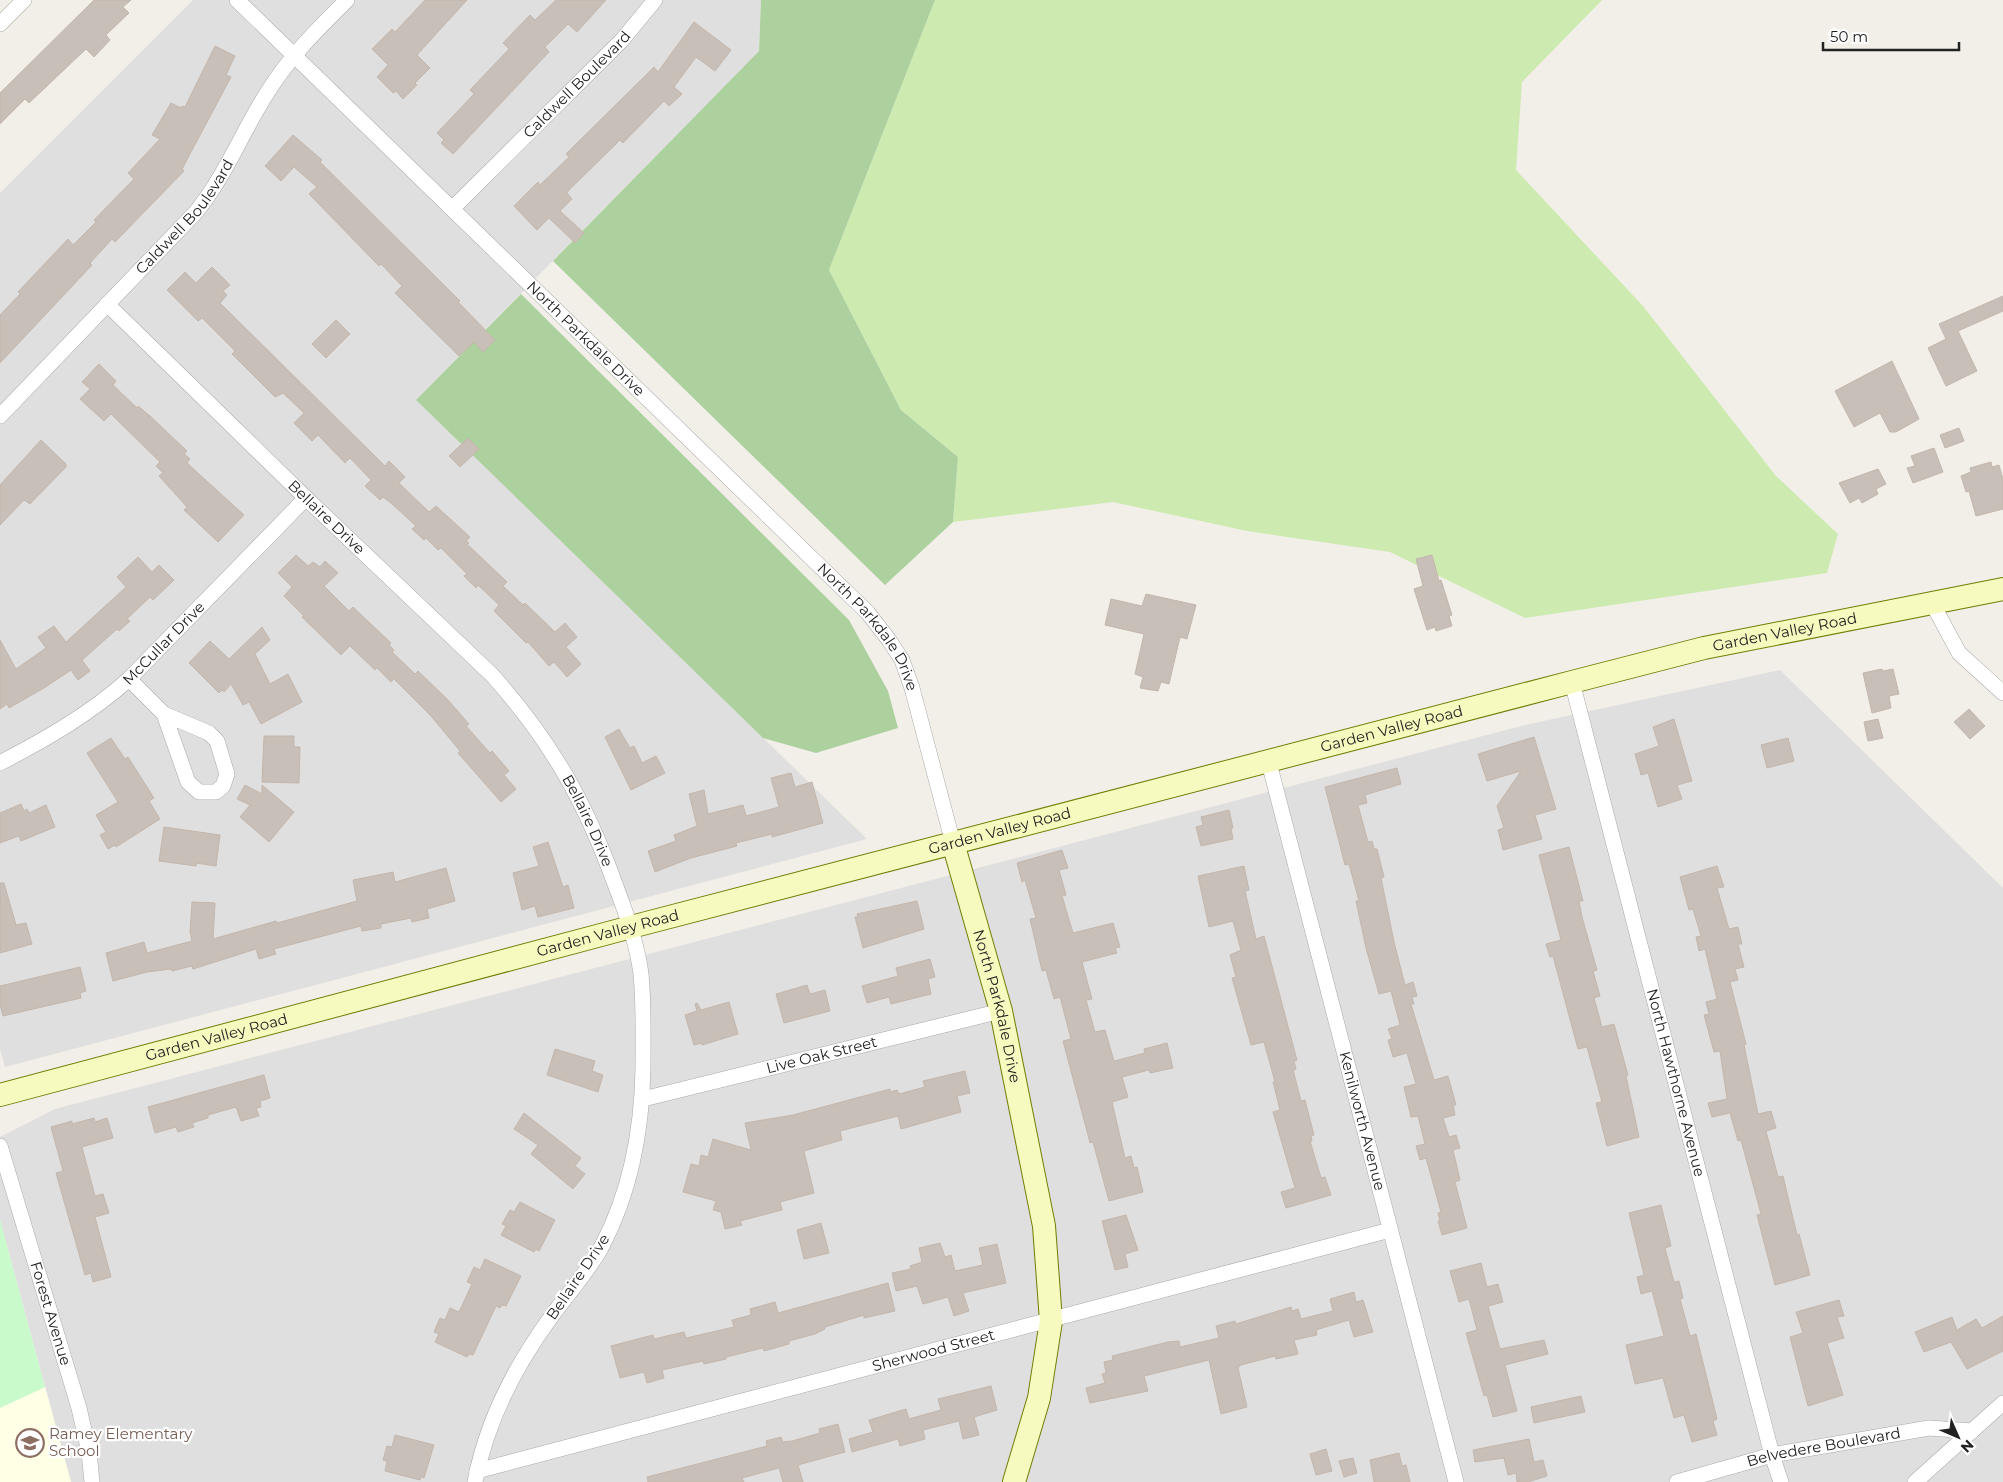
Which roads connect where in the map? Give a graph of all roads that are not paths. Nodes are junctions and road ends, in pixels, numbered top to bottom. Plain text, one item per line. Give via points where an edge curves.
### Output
1 (24, 0) edge
2 (236, 0) edge
3 (346, 0) edge
4 (655, 0) edge
5 (0, 24) edge
6 (293, 53) junction
7 (453, 208) junction
8 (107, 304) junction
9 (0, 416) edge
10 (306, 498) junction
11 (2003, 589) edge
12 (1932, 602) junction
13 (129, 679) junction
14 (1572, 682) junction
15 (2003, 693) edge
16 (164, 714) junction
17 (1268, 760) junction
18 (0, 763) edge
19 (953, 843) junction
20 (631, 927) junction
21 (1001, 1011) junction
22 (0, 1095) edge
23 (642, 1098) junction
24 (0, 1146) edge
25 (1390, 1230) junction
26 (1051, 1321) junction
27 (2003, 1403) edge
28 (1972, 1430) junction
29 (1772, 1455) junction
30 (476, 1476) edge
31 (92, 1482) edge
32 (1014, 1482) edge
33 (1456, 1482) edge
34 (1677, 1482) edge
35 (1781, 1482) edge
36 (1915, 1482) edge

1 - 5 street
2 - 6 street, North Parkdale Drive
3 - 6 street, Caldwell Boulevard
4 - 7 street, Caldwell Boulevard via 622,40
6 - 7 street, North Parkdale Drive
6 - 8 street, Caldwell Boulevard via 266,94 214,190
7 - 19 street, North Parkdale Drive via 841,586 889,640 902,660 915,696
8 - 9 street, Caldwell Boulevard
8 - 10 street, Bellaire Drive
10 - 13 street, McCullar Drive
10 - 20 street, Bellaire Drive via 492,674 519,705 574,786 596,832
11 - 12 street, Garden Valley Road
12 - 14 street, Garden Valley Road via 1704,648
12 - 15 street via 1959,653
13 - 16 street
13 - 18 street, McCullar Drive via 64,729
14 - 17 street, Garden Valley Road
14 - 29 street, North Hawthorne Avenue
16 - 16 street via 209,733 217,741 227,774 223,786 216,792 199,792 188,782
17 - 19 street, Garden Valley Road
17 - 25 street, Kenilworth Avenue
19 - 20 street, Garden Valley Road
19 - 21 street, North Parkdale Drive
20 - 22 street, Garden Valley Road
20 - 23 street, Bellaire Drive via 640,973
21 - 23 street, Live Oak Street
21 - 26 street, North Parkdale Drive via 1044,1226
23 - 30 street, Bellaire Drive via 633,1161 622,1202 602,1246 513,1377 489,1433
24 - 31 street, Forest Avenue via 79,1408
25 - 26 street, Sherwood Street
25 - 33 street, Kenilworth Avenue
26 - 30 street, Sherwood Street
26 - 32 street, North Parkdale Drive via 1039,1398
27 - 28 street
28 - 29 street, Belvedere Boulevard via 1928,1428
28 - 36 street
29 - 34 street, Belvedere Boulevard
29 - 35 street, North Hawthorne Avenue

